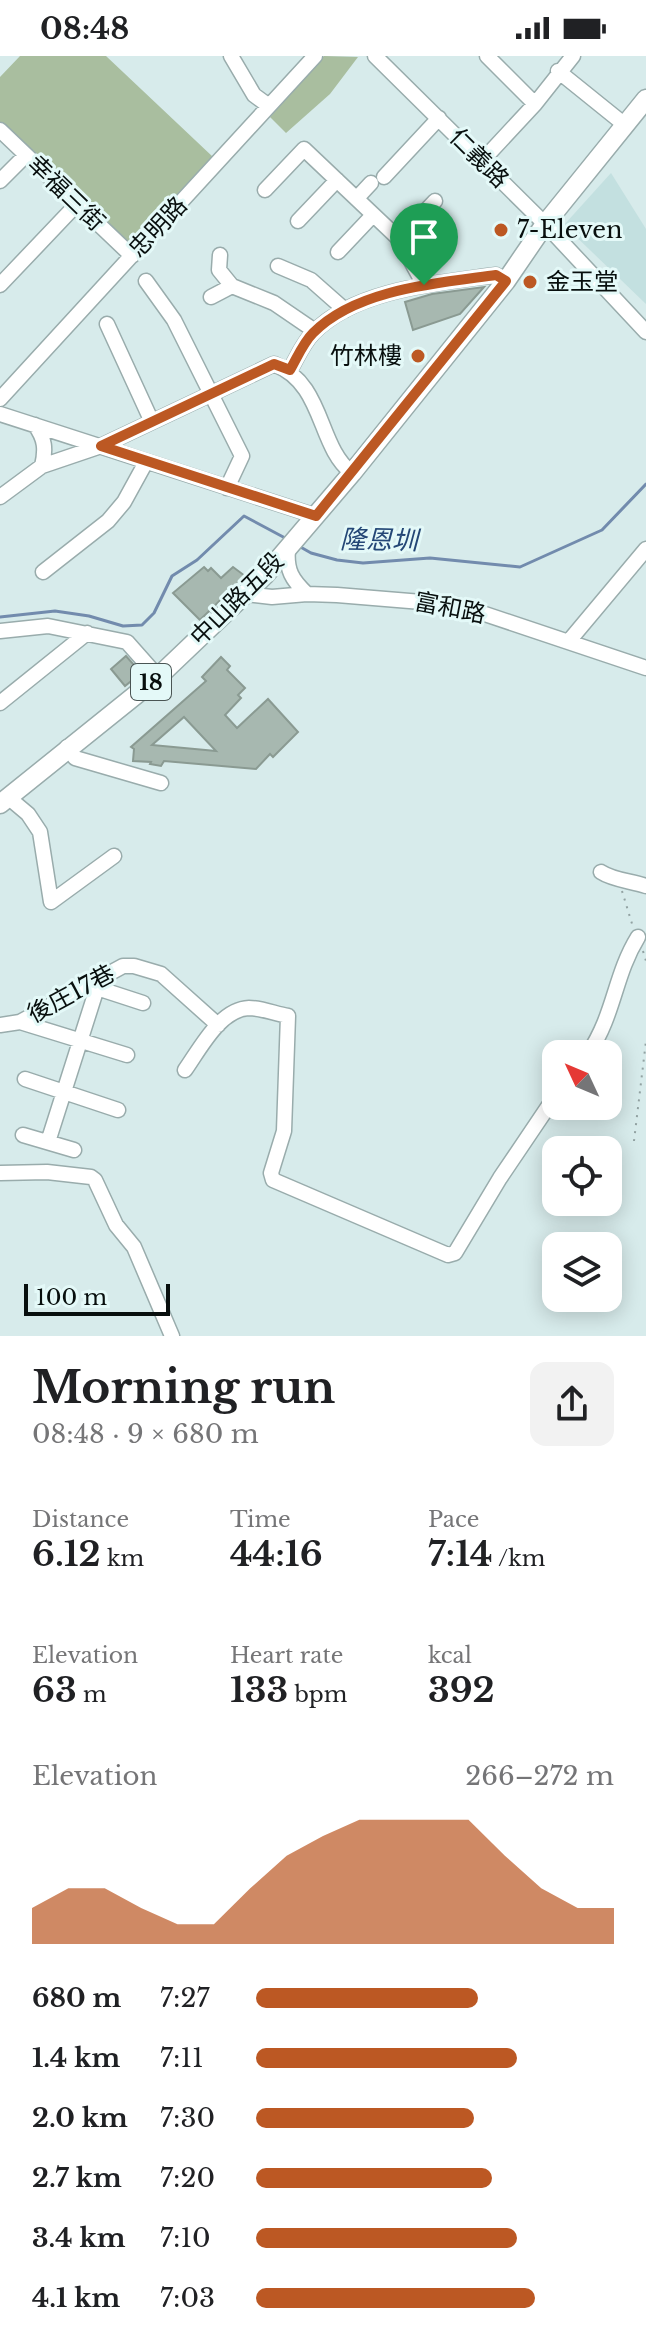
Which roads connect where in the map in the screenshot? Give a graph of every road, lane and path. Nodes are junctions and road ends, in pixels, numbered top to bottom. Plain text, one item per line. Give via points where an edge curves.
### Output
1 (231, 56) edge
2 (315, 56) edge
3 (375, 56) edge
4 (487, 56) edge
5 (573, 56) edge
6 (558, 71) junction
7 (646, 99) edge
8 (535, 104) junction
9 (269, 106) junction
10 (439, 118) junction
11 (625, 125) junction
12 (0, 130) edge
13 (26, 155) junction
14 (482, 161) junction
15 (337, 180) junction
16 (0, 181) edge
17 (265, 190) dead end
18 (357, 198) junction
19 (435, 201) dead end
20 (77, 204) junction
21 (373, 215) junction
22 (298, 221) dead end
23 (545, 224) junction
24 (399, 239) junction
25 (338, 252) dead end
26 (220, 255) dead end
27 (132, 256) junction
28 (278, 266) dead end
29 (146, 281) dead end
30 (506, 281) junction
31 (0, 285) edge
32 (424, 285) junction
33 (232, 286) junction
34 (271, 290) dead end
35 (211, 297) dead end
36 (345, 310) junction
37 (107, 324) dead end
38 (315, 331) junction
39 (646, 332) edge
40 (290, 370) junction
41 (212, 394) junction
42 (0, 399) edge
43 (0, 414) edge
44 (152, 422) junction
45 (35, 424) junction
46 (101, 446) junction
47 (146, 462) junction
48 (42, 466) junction
49 (352, 473) junction
50 (227, 488) junction
51 (0, 497) edge
52 (310, 523) junction
53 (288, 548) junction
54 (646, 549) edge
55 (43, 572) dead end
56 (246, 594) junction
57 (307, 594) junction
58 (0, 631) edge
59 (87, 633) junction
60 (569, 641) junction
61 (646, 668) edge
62 (158, 677) junction
63 (0, 703) edge
64 (67, 747) junction
65 (161, 783) dead end
66 (4, 801) edge
67 (114, 856) dead end
68 (601, 872) dead end
69 (620, 878) junction
70 (646, 886) edge
71 (638, 937) junction
72 (646, 961) edge
73 (97, 983) junction
74 (143, 1003) dead end
75 (20, 1022) junction
76 (0, 1025) edge
77 (218, 1025) junction
78 (81, 1040) junction
79 (596, 1040) edge
80 (646, 1041) edge
81 (127, 1055) dead end
82 (185, 1070) dead end
83 (25, 1079) dead end
84 (64, 1092) junction
85 (118, 1110) dead end
86 (542, 1116) edge
87 (23, 1135) dead end
88 (634, 1141) dead end
89 (48, 1142) junction
90 (74, 1150) dead end
91 (0, 1173) edge
92 (172, 1336) edge

1 - 9 street via 254,95
2 - 9 street, 忠明路
3 - 10 street, 仁義路
4 - 8 street
5 - 6 street
6 - 8 street
6 - 11 street
7 - 11 main road, 18
8 - 14 street
9 - 27 street, 忠明路
10 - 14 street, 仁義路
10 - 18 street
11 - 23 main road, 18
12 - 13 street, 幸福三街
13 - 16 street
13 - 20 street, 幸福三街
14 - 23 street, 仁義路
15 - 17 street via 304,149
15 - 18 street
15 - 22 street
18 - 21 street
19 - 24 street
20 - 27 street, 幸福三街
20 - 31 street
21 - 24 street
21 - 25 street
23 - 30 main road, 18
23 - 39 street, 仁義路
24 - 32 street
26 - 33 street via 219,270
27 - 42 street, 忠明路
28 - 36 street via 311,280
29 - 41 street via 174,320
30 - 32 street via 496,275
30 - 49 main road, 18
32 - 36 street
33 - 35 street
33 - 38 street via 274,303
34 - 38 street
36 - 38 street
37 - 44 street
38 - 40 street
40 - 41 street via 274,364
40 - 49 street via 314,403 342,465
41 - 44 street
41 - 50 street via 242,456
43 - 45 street
44 - 46 street
45 - 46 street
45 - 48 street via 43,437
46 - 47 street
46 - 48 street
47 - 50 street
47 - 55 street via 108,521
48 - 51 street
49 - 52 main road, 18
50 - 52 street
52 - 53 main road, 18
53 - 56 main road, 中山路五段 / 18
53 - 57 street via 290,575
54 - 60 street
56 - 57 street, 富和路
56 - 62 main road, 中山路五段 / 18
57 - 60 street, 富和路 via 458,605
58 - 59 street via 48,626
59 - 62 street via 127,642
59 - 63 street
60 - 61 street, 富和路
62 - 64 main road, 中山路五段 / 18
64 - 65 street via 75,758
64 - 66 main road, 中山路五段 / 18
66 - 67 street via 28,814 40,832 51,902
68 - 69 street
69 - 70 street
69 - 71 path
71 - 72 path
71 - 79 street
73 - 74 street
73 - 75 street, 後庄17巷
73 - 77 street, 後庄17巷 via 123,966 161,974
73 - 78 street
75 - 76 street, 後庄17巷
75 - 78 street
77 - 82 street
77 - 86 street via 237,1010 251,1008 288,1016 284,1131 273,1180 448,1255 455,1253
78 - 81 street
78 - 84 street
80 - 88 path
83 - 84 street
84 - 85 street
84 - 89 street
87 - 89 street
89 - 90 street
91 - 92 street via 47,1172 95,1180 116,1225 134,1247

